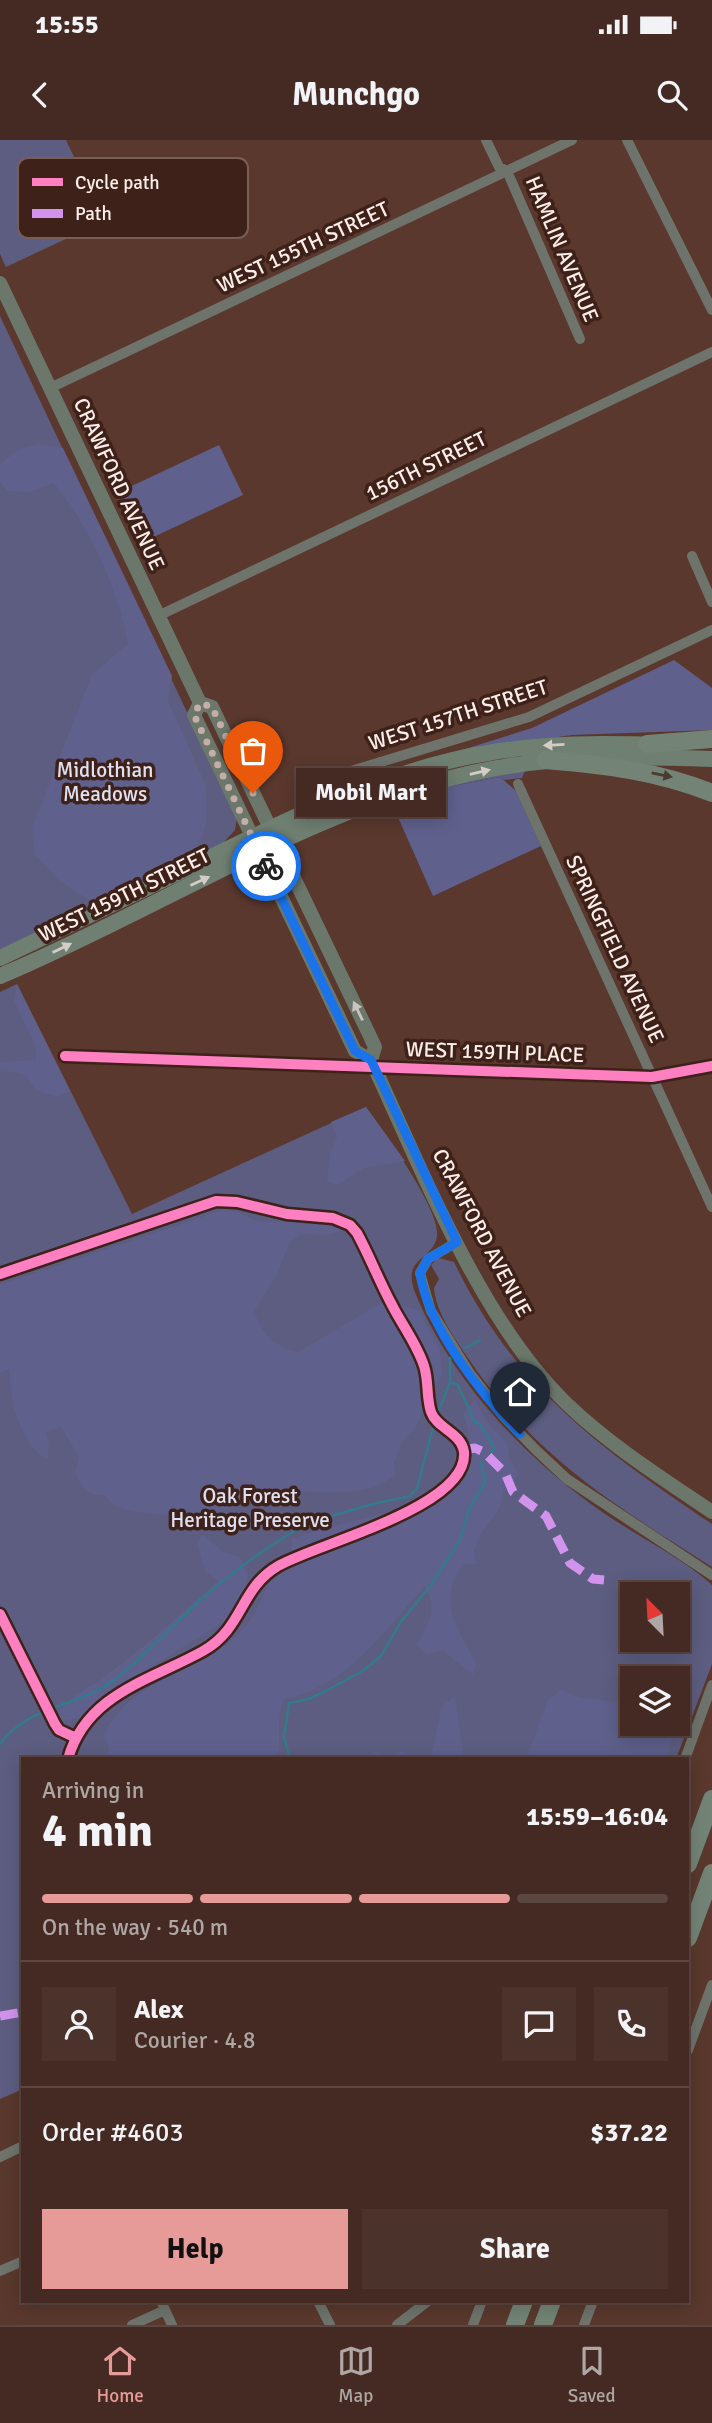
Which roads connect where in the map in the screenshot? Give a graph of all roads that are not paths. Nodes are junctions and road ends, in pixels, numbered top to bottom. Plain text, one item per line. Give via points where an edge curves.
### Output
1 (486, 140) edge
2 (572, 140) edge
3 (627, 140) edge
4 (507, 171) junction
5 (0, 283) edge
6 (712, 310) edge
7 (580, 339) dead end
8 (712, 352) edge
9 (50, 388) junction
10 (692, 556) dead end
11 (712, 602) edge
12 (158, 616) junction
13 (712, 630) edge
14 (200, 703) junction
15 (712, 739) edge
16 (647, 744) junction
17 (712, 747) edge
18 (712, 759) edge
19 (546, 760) junction
20 (328, 778) dead end
21 (517, 784) dead end
22 (712, 793) edge
23 (270, 828) junction
24 (251, 837) junction
25 (278, 845) junction
26 (259, 854) junction
27 (0, 958) edge
28 (0, 976) edge
29 (65, 1056) dead end
30 (373, 1063) junction
31 (712, 1066) edge
32 (652, 1077) junction
33 (712, 1207) edge
34 (457, 1242) junction
35 (712, 1512) edge
36 (712, 1576) edge
37 (712, 1685) edge
38 (686, 1757) edge
39 (712, 1799) edge
40 (689, 1861) edge
41 (712, 1873) edge
42 (689, 1935) edge
43 (712, 1985) edge
44 (689, 2047) edge
45 (21, 2147) edge
46 (0, 2157) edge
47 (21, 2262) edge
48 (0, 2271) edge
49 (319, 2303) edge
50 (425, 2303) edge
51 (481, 2303) edge
52 (523, 2303) edge
53 (551, 2303) edge
54 (592, 2303) edge
55 (163, 2305) edge
56 (132, 2325) edge
57 (172, 2325) edge
58 (330, 2325) edge
59 (397, 2325) edge
60 (473, 2325) edge
61 (515, 2325) edge
62 (543, 2325) edge
63 (584, 2325) edge

1 - 4 street, HAMLIN AVENUE via 499,167
2 - 4 street, WEST 155TH STREET
3 - 6 street
4 - 7 street, HAMLIN AVENUE
4 - 9 street, WEST 155TH STREET
5 - 9 main road, CRAWFORD AVENUE
8 - 12 street, 156TH STREET
9 - 12 main road, CRAWFORD AVENUE
10 - 11 street
12 - 14 main road, CRAWFORD AVENUE
13 - 20 street, WEST 157TH STREET via 529,717
14 - 23 main road, CRAWFORD AVENUE via 212,707
14 - 24 main road, CRAWFORD AVENUE via 194,715
15 - 16 highway
16 - 17 main road, WEST 159TH STREET
16 -> 23 main road, WEST 159TH STREET via 536,746 452,760 366,787
18 - 19 main road, WEST 159TH STREET via 599,756
19 -> 22 highway via 615,766 676,778
25 -> 19 main road, WEST 159TH STREET via 406,791 489,769
21 - 32 street, SPRINGFIELD AVENUE
23 - 24 main road, WEST 159TH STREET
23 - 25 main road, CRAWFORD AVENUE
24 - 26 main road, CRAWFORD AVENUE
24 - 27 main road, WEST 159TH STREET
25 - 26 main road, WEST 159TH STREET
30 -> 25 main road, CRAWFORD AVENUE via 375,1048
28 -> 26 main road, WEST 159TH STREET
26 - 30 main road, CRAWFORD AVENUE via 355,1051
29 - 30 street, WEST 159TH PLACE
30 - 32 street, WEST 159TH PLACE
30 - 34 main road, CRAWFORD AVENUE
31 - 32 street, WEST 159TH PLACE
32 - 33 street, SPRINGFIELD AVENUE
34 - 35 main road, CRAWFORD AVENUE via 490,1303 565,1402 607,1440
34 - 36 street via 428,1259 420,1273 431,1311 468,1372 504,1418 567,1479
37 - 38 street
39 - 40 highway
41 - 42 highway
43 - 44 street
45 - 46 street
47 - 48 street
49 - 58 street
50 - 59 street
51 - 60 street
52 - 61 highway
53 - 62 highway
54 - 63 street
55 - 56 street
55 - 57 street

